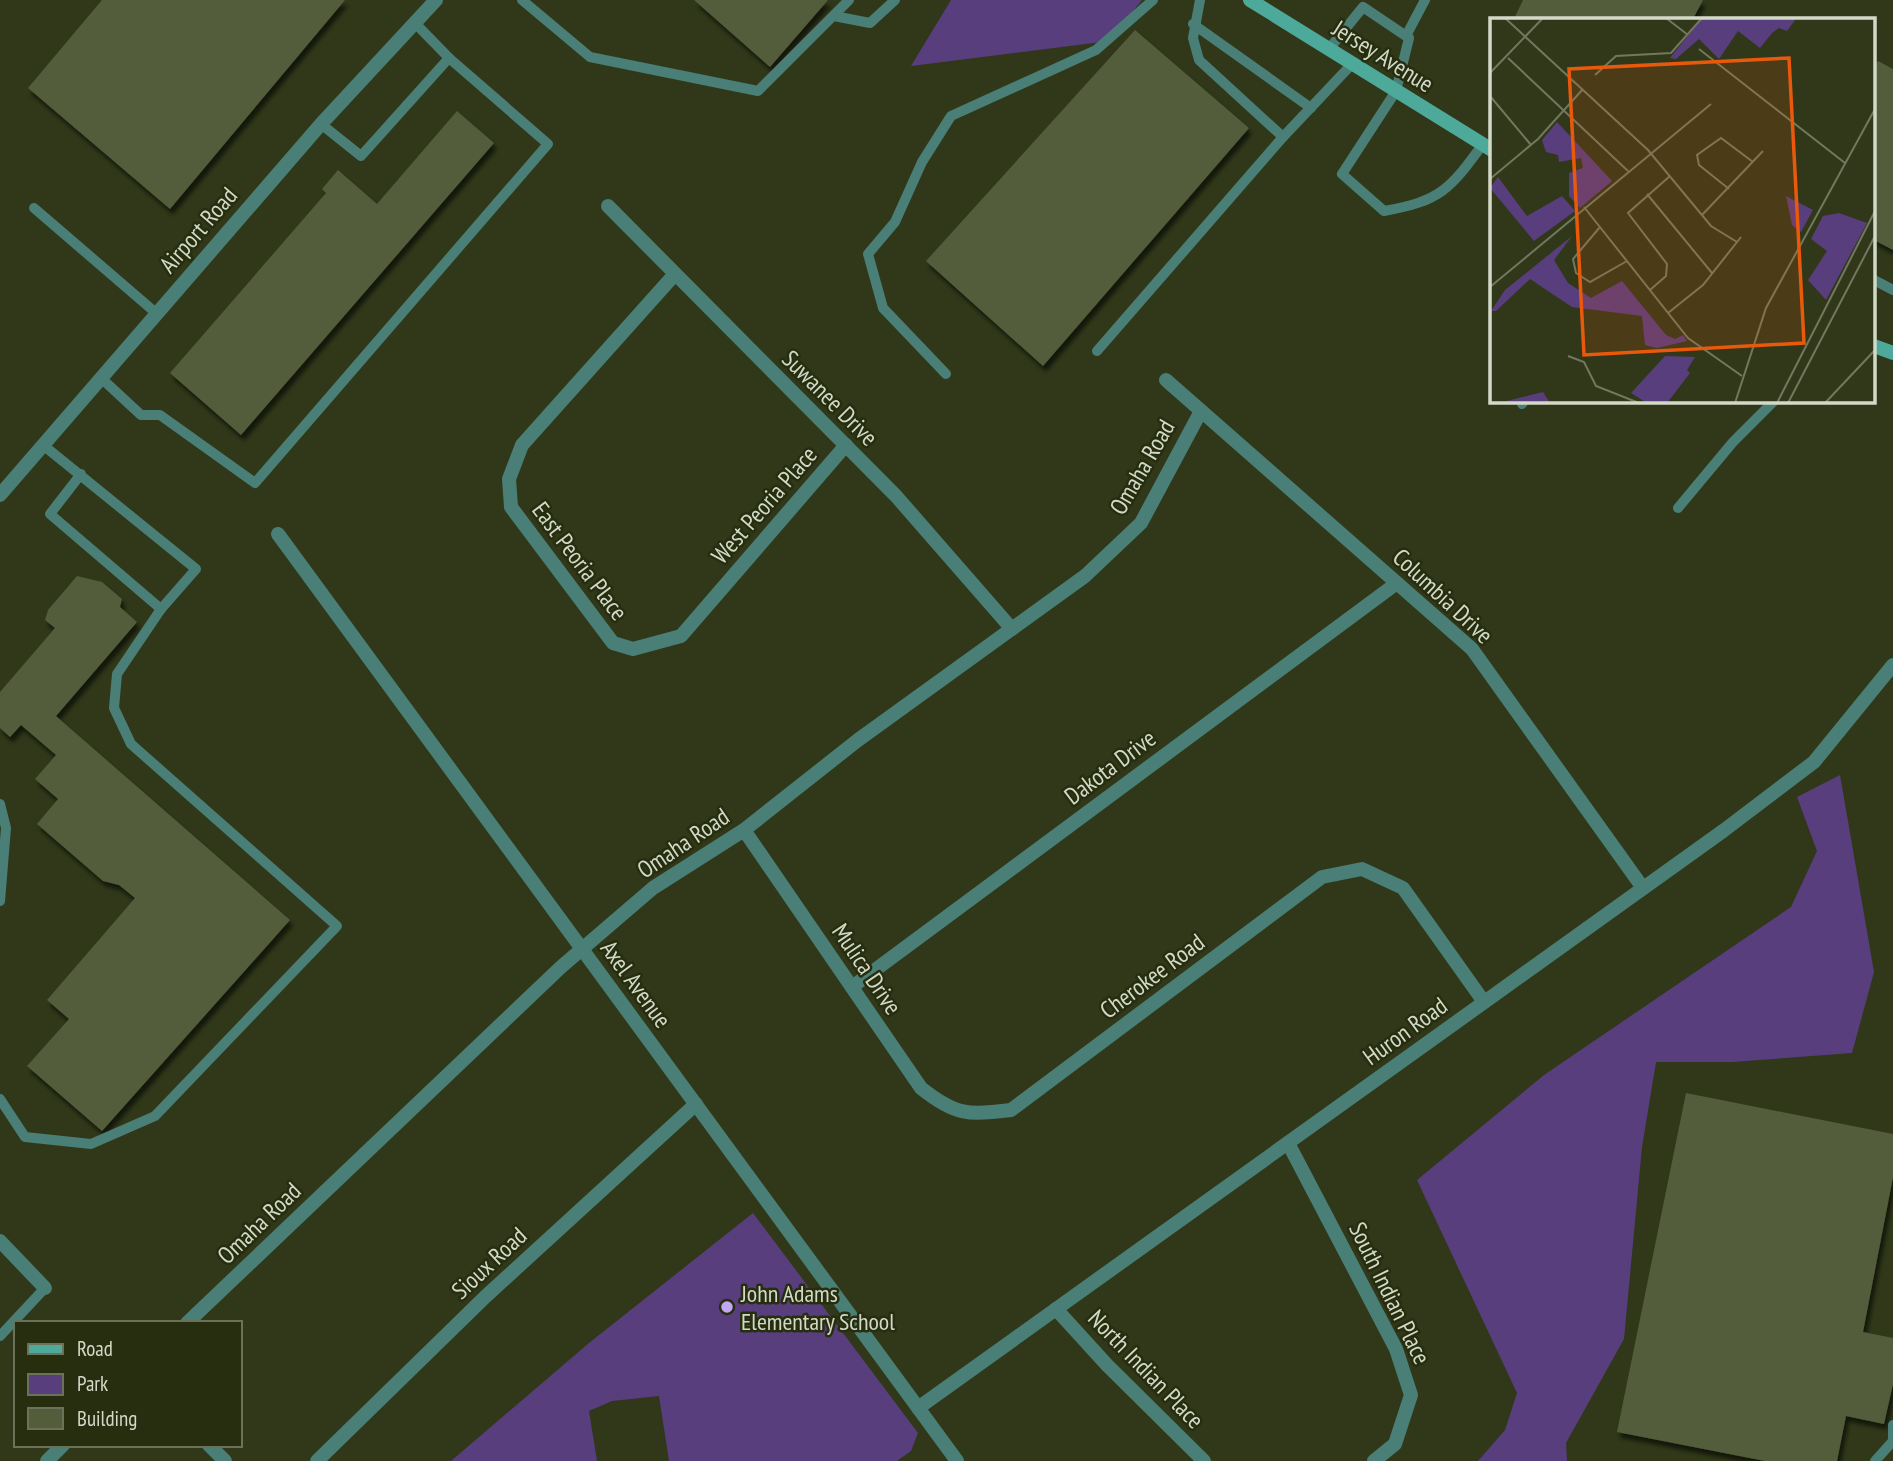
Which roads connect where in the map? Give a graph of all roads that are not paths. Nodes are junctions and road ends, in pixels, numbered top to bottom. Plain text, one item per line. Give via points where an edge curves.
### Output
1 (436, 0) edge
2 (522, 0) edge
3 (849, 0) edge
4 (895, 0) edge
5 (1153, 0) edge
6 (1200, 0) edge
7 (1250, 0) edge
8 (1425, 0) edge
9 (1363, 3) edge
10 (834, 16) junction
11 (415, 23) junction
12 (1193, 24) junction
13 (1408, 34) junction
14 (1328, 49) junction
15 (449, 58) junction
16 (1352, 64) junction
17 (1396, 91) junction
18 (1311, 108) junction
19 (321, 124) junction
20 (1283, 137) junction
21 (1488, 147) edge
22 (608, 206) dead end
23 (34, 208) dead end
24 (675, 274) junction
25 (1876, 281) edge
26 (1893, 289) edge
27 (156, 313) junction
28 (1876, 347) edge
29 (1097, 351) dead end
30 (1893, 353) edge
31 (946, 374) dead end
32 (100, 377) junction
33 (1166, 380) dead end
34 (1773, 402) edge
35 (1200, 411) junction
36 (43, 445) junction
37 (846, 445) junction
38 (81, 474) junction
39 (0, 495) edge
40 (1678, 509) dead end
41 (278, 534) dead end
42 (1396, 583) junction
43 (718, 595) joint
44 (161, 609) junction
45 (1012, 629) junction
46 (1893, 665) edge
47 (0, 804) edge
48 (744, 830) junction
49 (1643, 888) junction
50 (0, 901) edge
51 (583, 949) junction
52 (852, 987) junction
53 (1484, 1002) junction
54 (0, 1099) edge
55 (696, 1104) junction
56 (969, 1115) joint
57 (1288, 1143) junction
58 (0, 1241) edge
59 (46, 1288) joint
60 (1056, 1309) junction
61 (14, 1321) edge
62 (14, 1321) edge
63 (189, 1321) edge
64 (0, 1336) edge
65 (918, 1408) junction
66 (1893, 1425) edge
67 (1893, 1442) edge
68 (61, 1447) edge
69 (211, 1447) edge
70 (47, 1461) edge
71 (225, 1461) edge
72 (317, 1461) edge
73 (957, 1461) edge
74 (1204, 1461) edge
75 (1374, 1461) edge
76 (1875, 1461) edge

1 - 11 street, Airport Road
2 - 10 lane via 590,57 758,91
3 - 10 lane
4 - 10 lane via 870,23
5 - 31 lane via 1096,50 951,116 922,162 895,222 868,254 883,309
6 - 12 lane
7 - 14 main road, Jersey Avenue
8 - 13 lane
9 - 13 lane
9 - 14 lane
11 - 15 lane
11 - 19 street, Airport Road
12 - 18 lane
12 - 20 lane via 1199,60
13 - 17 lane
14 - 16 main road, Jersey Avenue
15 - 19 lane via 361,156
15 - 32 lane via 548,144 255,482 160,415 141,415
16 - 17 main road, Jersey Avenue
16 - 18 lane
17 - 21 main road, Jersey Avenue
17 - 21 lane via 1342,174 1384,211 1418,205 1454,184
18 - 20 lane
19 - 27 street, Airport Road
20 - 29 lane
22 - 24 street, Suwanee Drive
23 - 27 lane
24 - 37 street, Suwanee Drive
24 - 43 street, East Peoria Place via 522,445 509,479 508,496 511,508 613,643 633,649 681,636
25 - 26 lane
27 - 32 street, Airport Road
28 - 30 main road
32 - 36 street, Airport Road
33 - 35 street, Columbia Drive
34 - 40 lane
35 - 42 street, Columbia Drive
35 - 45 street, Omaha Road via 1141,523 1085,576
36 - 38 lane
36 - 39 street, Airport Road
37 - 43 street, West Peoria Place
37 - 45 street, Suwanee Drive
38 - 44 lane via 50,514
38 - 44 lane via 196,569
41 - 51 street, Axel Avenue
42 - 49 street, Columbia Drive via 1472,649
42 - 52 street, Dakota Drive
44 - 54 lane via 117,674 114,708 131,744 337,926 155,1116 91,1144 78,1143 25,1137
45 - 48 street, Omaha Road via 858,740
46 - 49 street, Huron Road via 1814,762
47 - 50 lane via 6,828
48 - 51 street, Omaha Road via 653,888
48 - 52 street, Mulica Drive
49 - 53 street, Huron Road
51 - 55 street, Axel Avenue
51 - 63 street, Omaha Road
52 - 56 street, Mulica Drive via 921,1088 945,1107
53 - 56 street, Cherokee Road via 1403,888 1362,869 1322,877 1011,1110
53 - 57 street, Huron Road
55 - 65 street, Axel Avenue
55 - 72 street, Sioux Road via 485,1297
57 - 60 street, Huron Road
57 - 75 street, South Indian Place via 1396,1349 1411,1395 1395,1444
58 - 59 street
59 - 61 lane
60 - 65 street, Huron Road
60 - 74 street, North Indian Place
62 - 64 lane
65 - 73 street, Axel Avenue
66 - 67 lane
67 - 76 lane
68 - 70 street
69 - 71 street

